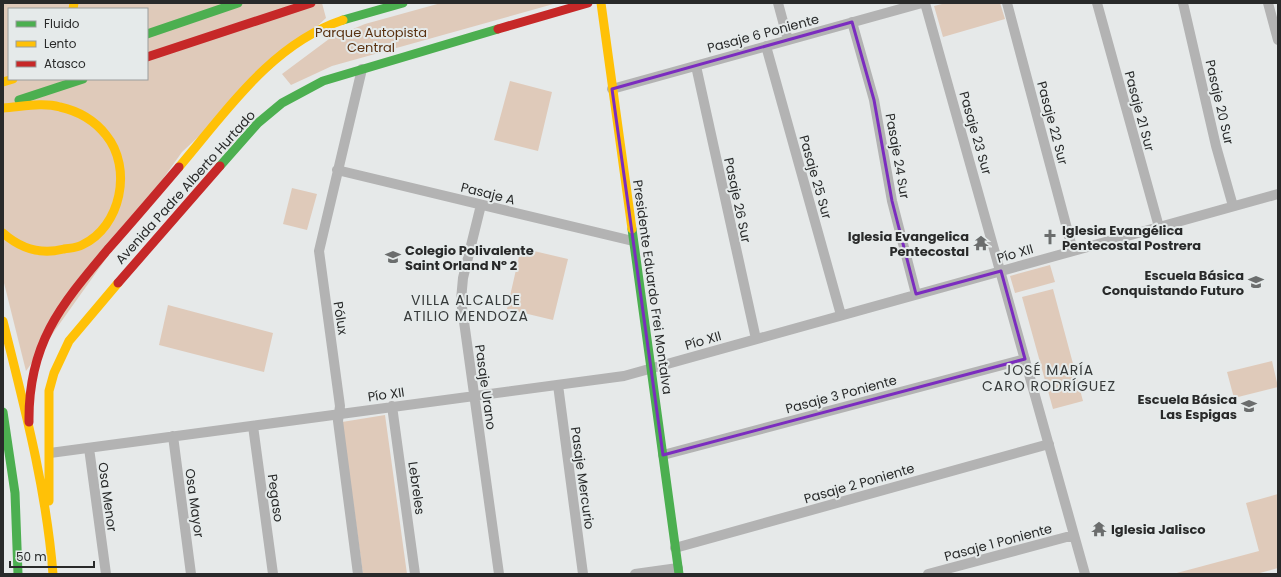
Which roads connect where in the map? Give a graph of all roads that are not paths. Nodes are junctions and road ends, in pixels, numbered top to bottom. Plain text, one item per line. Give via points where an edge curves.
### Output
1 (238, 3) edge
2 (311, 3) edge
3 (403, 3) edge
4 (588, 3) edge
5 (601, 3) edge
6 (778, 3) edge
7 (922, 3) edge
8 (925, 3) edge
9 (1007, 3) edge
10 (1097, 3) edge
11 (1183, 3) edge
12 (1268, 3) edge
13 (852, 22) junction
14 (148, 34) edge
15 (788, 40) junction
16 (1278, 40) edge
17 (766, 46) junction
18 (148, 57) edge
19 (696, 66) junction
20 (362, 69) junction
21 (80, 80) edge
22 (612, 89) junction
23 (3, 107) edge
24 (337, 170) junction
25 (1278, 194) edge
26 (481, 205) junction
27 (1233, 206) junction
28 (1159, 227) junction
29 (3, 234) edge
30 (633, 241) junction
31 (1073, 251) junction
32 (1001, 271) junction
33 (916, 294) junction
34 (841, 315) junction
35 (3, 321) edge
36 (756, 339) junction
37 (1026, 359) junction
38 (651, 369) junction
39 (558, 385) junction
40 (474, 396) junction
41 (392, 406) junction
42 (3, 412) edge
43 (339, 413) junction
44 (29, 422) junction
45 (253, 426) junction
46 (173, 436) junction
47 (1049, 444) junction
48 (89, 448) junction
49 (50, 453) junction
50 (663, 455) junction
51 (49, 523) junction
52 (1074, 535) junction
53 (676, 548) junction
54 (679, 571) edge
55 (18, 574) edge
56 (54, 574) edge
57 (106, 574) edge
58 (191, 574) edge
59 (273, 574) edge
60 (358, 574) edge
61 (415, 574) edge
62 (499, 574) edge
63 (583, 574) edge
64 (635, 574) edge
65 (928, 574) edge
66 (1085, 574) edge

1 - 14 main road
2 - 18 main road
3 - 44 main road via 339,21 318,30 284,51 253,80 74,289 54,317 34,363 28,399
4 - 20 main road, Avenida Padre Alberto Hurtado
5 - 22 main road, Presidente Eduardo Frei Montalva
6 - 15 street
7 - 13 street, Pasaje 6 Poniente
8 - 32 street, Pasaje 23 Sur
9 - 31 street, Pasaje 22 Sur
10 - 28 street, Pasaje 21 Sur
11 - 27 street, Pasaje 20 Sur via 1214,140
12 - 16 street
13 - 15 street, Pasaje 6 Poniente
13 - 33 street, Pasaje 24 Sur via 874,100 892,201
15 - 17 street, Pasaje 6 Poniente
17 - 19 street, Pasaje 6 Poniente
17 - 34 street, Pasaje 25 Sur
19 - 22 street, Pasaje 6 Poniente
19 - 36 street, Pasaje 26 Sur
20 - 24 street, Pólux
20 - 49 main road, Avenida Padre Alberto Hurtado via 309,87 282,103 258,123 73,334 61,353 51,384 48,406
21 - 23 main road
22 - 30 main road, Presidente Eduardo Frei Montalva
23 - 29 main road via 50,106 70,110 88,118 103,132 114,149 120,167 121,186 117,206 108,223 96,236 79,246 58,252 37,251 19,245
24 - 26 street, Pasaje A
24 - 43 street, Pólux via 319,251
25 - 27 street, Pío XII
26 - 30 street, Pasaje A
26 - 40 street, Pasaje Urano via 461,293
27 - 28 street, Pío XII
28 - 31 street, Pío XII
30 - 38 main road, Presidente Eduardo Frei Montalva
31 - 32 street, Pío XII
32 - 33 street, Pío XII
32 - 37 street, Pasaje 23 Sur
33 - 34 street, Pío XII
34 - 36 street, Pío XII
35 - 44 main road
36 - 38 street, Pío XII
37 - 47 street, Pasaje 23 Sur
37 - 50 street, Pasaje 3 Poniente
38 - 39 street, Pío XII via 624,376
38 - 50 main road, Presidente Eduardo Frei Montalva
39 - 40 street, Pío XII
39 - 63 street, Pasaje Mercurio
40 - 41 street, Pío XII
40 - 62 street, Pasaje Urano
41 - 43 street, Pío XII
41 - 61 street, Lebreles
42 - 55 main road via 15,493
43 - 45 street, Pío XII
43 - 60 street, Pólux
44 - 51 main road via 39,460
45 - 46 street, Pío XII
45 - 59 street, Pegaso
46 - 48 street, Pío XII
46 - 58 street, Osa Mayor
47 - 52 street, Pasaje 23 Sur
47 - 53 street, Pasaje 2 Poniente
48 - 49 street, Pío XII
48 - 57 street, Osa Menor
49 - 51 main road, Avenida Padre Alberto Hurtado
50 - 53 main road, Presidente Eduardo Frei Montalva
51 - 56 main road
52 - 65 street, Pasaje 1 Poniente
52 - 66 street, Pasaje 23 Sur
53 - 54 main road, Presidente Eduardo Frei Montalva
54 - 64 street

